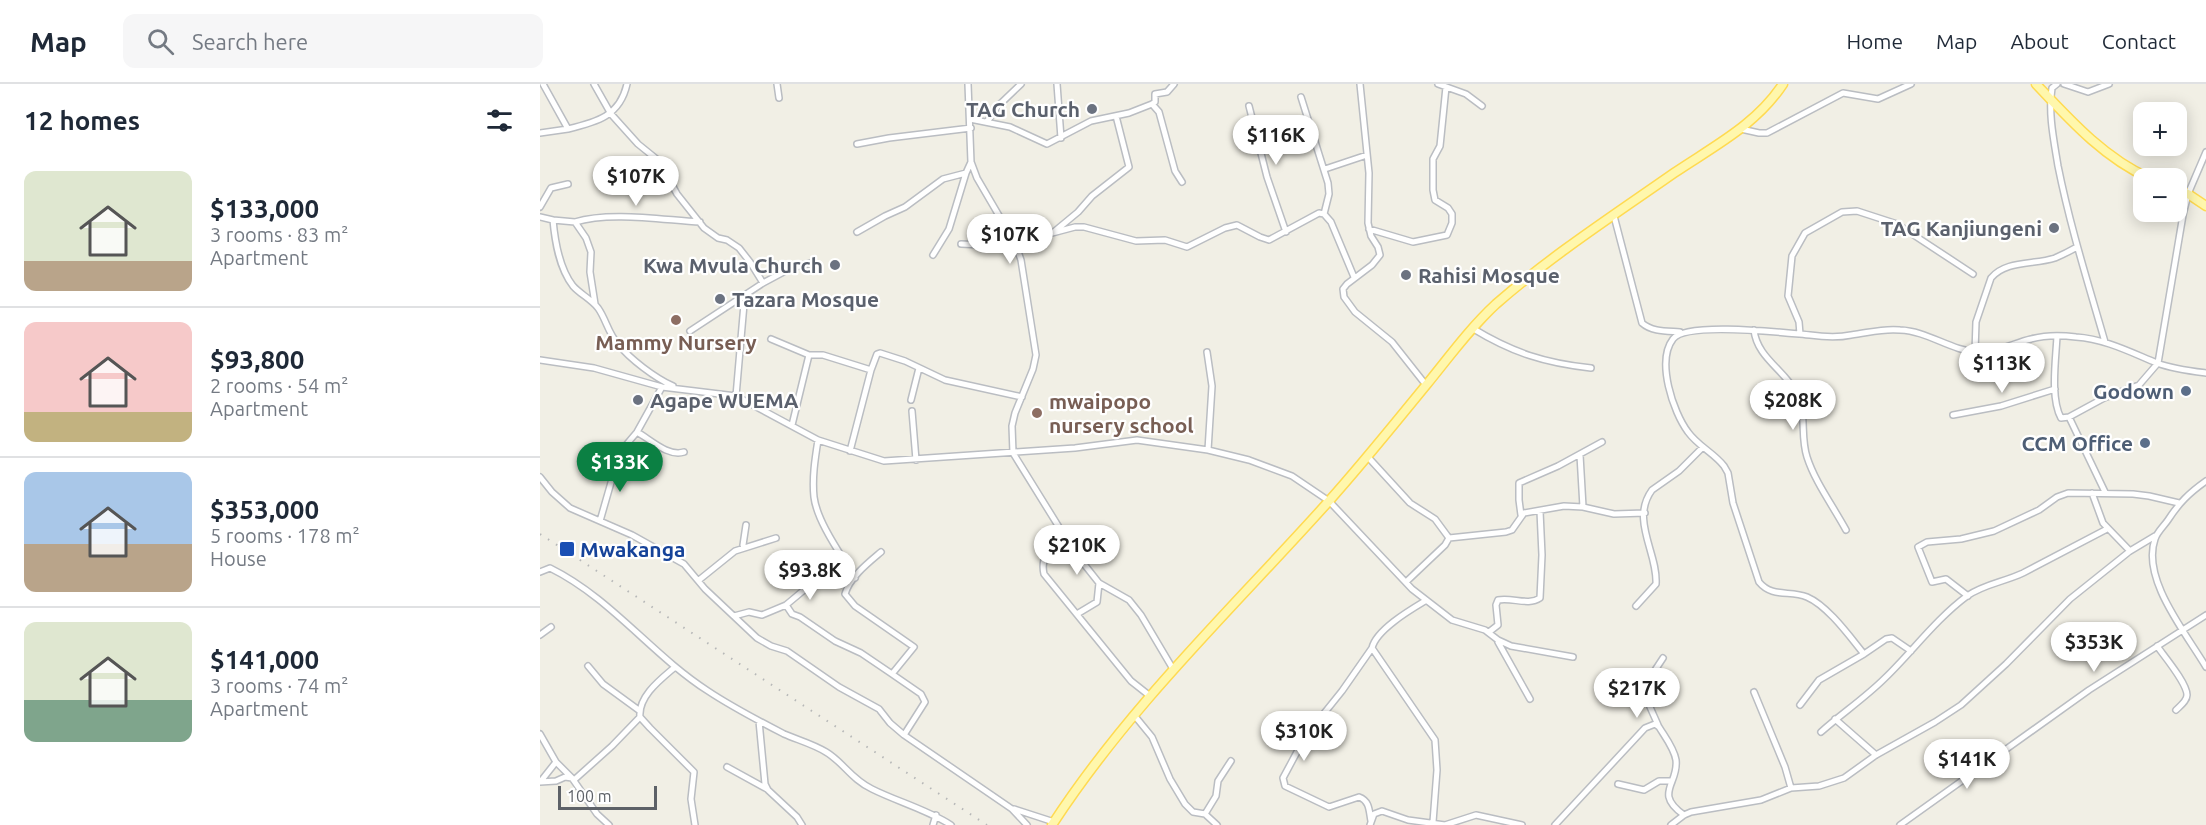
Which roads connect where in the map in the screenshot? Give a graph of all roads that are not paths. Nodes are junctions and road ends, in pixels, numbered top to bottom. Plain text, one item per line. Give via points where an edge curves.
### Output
1 (543, 84) edge
2 (594, 84) edge
3 (627, 84) edge
4 (777, 84) edge
5 (968, 84) edge
6 (1021, 84) edge
7 (1057, 84) edge
8 (1174, 84) edge
9 (1360, 84) edge
10 (1438, 84) edge
11 (1783, 84) edge
12 (1911, 84) edge
13 (2036, 84) edge
14 (2057, 84) edge
15 (2064, 84) edge
16 (2109, 84) edge
17 (1446, 87) junction
18 (1301, 97) dead end
19 (779, 98) dead end
20 (2050, 99) junction
21 (1152, 104) junction
22 (1249, 105) dead end
23 (1482, 106) dead end
24 (610, 114) junction
25 (1116, 116) junction
26 (970, 119) junction
27 (987, 122) junction
28 (970, 128) junction
29 (568, 129) junction
30 (1740, 129) junction
31 (540, 133) edge
32 (1061, 138) junction
33 (857, 144) dead end
34 (2206, 152) edge
35 (1367, 155) junction
36 (971, 162) junction
37 (1325, 169) junction
38 (2133, 171) edge
39 (966, 173) junction
40 (1182, 183) dead end
41 (568, 184) dead end
42 (2188, 194) junction
43 (2206, 206) edge
44 (540, 207) edge
45 (1324, 214) junction
46 (1614, 216) junction
47 (540, 217) edge
48 (553, 220) junction
49 (576, 222) junction
50 (700, 222) junction
51 (1369, 229) junction
52 (857, 232) dead end
53 (1286, 232) junction
54 (1051, 234) junction
55 (1015, 243) junction
56 (961, 244) dead end
57 (2077, 247) junction
58 (933, 255) dead end
59 (810, 263) dead end
60 (1973, 274) dead end
61 (1354, 277) junction
62 (763, 283) junction
63 (747, 295) junction
64 (595, 304) junction
65 (1472, 328) junction
66 (1754, 330) junction
67 (690, 331) dead end
68 (1681, 332) junction
69 (1800, 334) junction
70 (2057, 336) junction
71 (771, 339) dead end
72 (2105, 342) junction
73 (1207, 352) dead end
74 (1975, 352) junction
75 (809, 355) junction
76 (540, 360) edge
77 (2157, 363) junction
78 (920, 368) junction
79 (1591, 369) dead end
80 (871, 370) junction
81 (2206, 373) edge
82 (1426, 385) junction
83 (662, 387) junction
84 (2055, 389) junction
85 (680, 390) junction
86 (736, 396) junction
87 (1022, 397) junction
88 (911, 400) dead end
89 (912, 411) dead end
90 (1953, 415) dead end
91 (2069, 417) junction
92 (792, 425) junction
93 (637, 432) junction
94 (818, 440) junction
95 (1602, 442) dead end
96 (1703, 447) junction
97 (1208, 450) junction
98 (850, 451) junction
99 (684, 452) dead end
100 (1012, 453) junction
101 (1580, 455) junction
102 (1367, 456) junction
103 (916, 460) junction
104 (540, 477) edge
105 (2206, 481) edge
106 (2105, 492) junction
107 (2092, 493) junction
108 (1329, 501) junction
109 (2179, 503) junction
110 (1583, 507) junction
111 (1540, 511) junction
112 (1645, 513) junction
113 (1521, 515) junction
114 (600, 521) junction
115 (746, 525) dead end
116 (2107, 529) junction
117 (1846, 530) dead end
118 (1061, 535) junction
119 (2155, 537) junction
120 (776, 538) dead end
121 (1449, 538) junction
122 (744, 548) junction
123 (2130, 551) junction
124 (881, 552) dead end
125 (540, 572) edge
126 (812, 575) dead end
127 (855, 578) junction
128 (699, 580) junction
129 (1406, 582) junction
130 (1099, 584) junction
131 (1968, 596) junction
132 (1425, 601) junction
133 (786, 605) junction
134 (1636, 606) dead end
135 (1077, 614) junction
136 (2206, 615) edge
137 (734, 616) junction
138 (550, 627) dead end
139 (2183, 630) junction
140 (1489, 632) junction
141 (540, 635) edge
142 (1498, 640) junction
143 (2157, 646) junction
144 (1372, 648) junction
145 (1911, 651) junction
146 (1864, 654) junction
147 (1573, 657) dead end
148 (1663, 658) dead end
149 (588, 666) dead end
150 (675, 667) junction
151 (2206, 667) edge
152 (1173, 669) junction
153 (892, 674) junction
154 (1754, 692) dead end
155 (1150, 696) junction
156 (1530, 699) dead end
157 (1800, 705) dead end
158 (2176, 710) dead end
159 (640, 714) junction
160 (1134, 715) junction
161 (1835, 719) junction
162 (759, 721) junction
163 (1659, 726) junction
164 (1821, 732) dead end
165 (540, 734) edge
166 (904, 735) junction
167 (1876, 755) junction
168 (1231, 761) dead end
169 (556, 762) junction
170 (728, 767) dead end
171 (573, 779) junction
172 (541, 781) edge
173 (1671, 781) junction
174 (1618, 784) dead end
175 (1791, 788) junction
176 (768, 790) junction
177 (1012, 809) junction
178 (1205, 814) junction
179 (936, 815) junction
180 (1684, 815) junction
181 (1433, 822) junction
182 (1053, 823) edge
183 (1370, 823) edge
184 (609, 825) edge
185 (695, 825) edge
186 (802, 825) edge
187 (933, 825) edge
188 (951, 825) edge
189 (1027, 825) edge
190 (1217, 825) edge
191 (1522, 825) edge
192 (1555, 825) edge
193 (1671, 825) edge
194 (1900, 825) edge

1 - 29 street
2 - 24 street
3 - 24 street via 625,95
4 - 19 street
5 - 26 street
6 - 27 street
7 - 32 street
8 - 21 street via 1167,92 1155,94
9 - 35 street
10 - 17 street
11 - 30 main road via 1764,109
12 - 30 street via 1878,99 1843,93 1767,133
13 - 20 main road
14 - 20 street
15 - 16 street via 2088,92
17 - 23 street via 1466,94
17 - 51 street via 1432,184 1436,200 1452,214 1449,233 1413,242
18 - 37 street
20 - 38 main road via 2104,151
20 - 57 street via 2053,137
21 - 25 street
21 - 40 street via 1159,112
22 - 53 street
24 - 29 street
24 - 50 street via 658,161 677,194
25 - 32 street via 1091,121
25 - 54 street via 1129,167
26 - 27 street
26 - 28 street
27 - 32 street via 1010,127 1044,144
28 - 33 street
28 - 36 street
29 - 31 street
30 - 46 main road
34 - 42 street
35 - 37 street
35 - 51 street
36 - 39 street
36 - 55 street
37 - 45 street via 1329,194
39 - 52 street via 943,179 905,207
39 - 58 street via 949,230
41 - 44 street via 551,188
42 - 43 main road
42 - 77 street
45 - 53 street via 1315,214
45 - 61 street
46 - 65 main road via 1518,285
46 - 68 street via 1642,323 1655,330
47 - 48 street
48 - 49 street
48 - 64 street via 560,261 569,280
49 - 50 street via 610,217
49 - 64 street via 591,252
50 - 62 street via 709,232 739,248
51 - 61 street via 1380,255
53 - 54 street via 1269,240 1232,225 1187,247 1165,240 1136,241 1084,227
54 - 55 street
55 - 56 street
55 - 87 street via 1036,355
57 - 72 street
57 - 74 street via 2054,258 1996,272 1976,322
59 - 62 street
60 - 69 street via 1897,224 1857,211 1842,212 1805,233 1792,256 1788,297 1800,322
61 - 82 street via 1343,289 1350,307 1385,334
62 - 63 street
63 - 67 street
63 - 86 street
64 - 85 street via 618,344 659,380
65 - 79 street via 1500,345 1535,358
65 - 82 main road
66 - 68 street
66 - 69 street
66 - 117 street via 1763,354 1797,393 1807,456
68 - 96 street via 1673,338 1667,352 1668,380 1678,417
69 - 74 street via 1833,337 1902,330
70 - 72 street
70 - 74 street
70 - 84 street
71 - 75 street
72 - 77 street
73 - 97 street via 1212,386
75 - 80 street via 823,355
75 - 92 street
76 - 83 street via 594,368
77 - 81 street
77 - 91 street via 2139,385
78 - 80 street via 878,352
78 - 87 street via 959,384
78 - 88 street
80 - 98 street
82 - 102 main road
83 - 85 street
83 - 93 street
84 - 90 street via 2001,406
84 - 91 street via 2059,415
85 - 86 street
86 - 92 street
87 - 100 street via 1012,426
89 - 103 street
91 - 106 street
92 - 94 street
93 - 99 street via 668,451
93 - 114 street via 618,458
94 - 98 street
94 - 127 street via 814,501
95 - 101 street
96 - 112 street via 1652,490
96 - 146 street via 1720,460 1728,473 1733,503 1764,589 1809,597
97 - 100 street via 1137,440
97 - 108 street via 1278,470
98 - 103 street via 884,461
100 - 103 street
100 - 118 street via 1059,525
101 - 110 street
101 - 113 street via 1519,483
102 - 108 main road
102 - 121 street via 1410,503 1435,519
104 - 114 street via 564,504
105 - 109 street
106 - 107 street
106 - 109 street via 2149,495
107 - 116 street
107 - 131 street via 2060,495 1994,531 1927,542 1918,548 1932,582 1946,579
108 - 129 street
108 - 152 main road
109 - 119 street
110 - 111 street
110 - 112 street via 1614,514
111 - 113 street
111 - 140 street via 1540,598 1532,602 1498,600 1498,625
112 - 134 street via 1644,533 1656,584
113 - 121 street via 1512,530 1506,532
114 - 128 street via 666,553
115 - 122 street
116 - 123 street
116 - 131 street via 2023,573
118 - 130 street
118 - 135 street via 1048,550 1042,567
119 - 123 street
119 - 139 street via 2155,578
120 - 122 street
121 - 129 street
122 - 128 street via 726,557
123 - 167 street via 2070,599 1961,705
124 - 127 street
125 - 150 street via 550,568 575,583
126 - 133 street via 804,590
127 - 153 street via 846,591 849,599 914,647
128 - 137 street
129 - 132 street
130 - 135 street via 1097,602
130 - 152 street via 1129,600
131 - 145 street
132 - 140 street via 1452,620
132 - 144 street via 1387,628
133 - 137 street via 762,615 749,612
133 - 153 street via 792,614
135 - 155 street via 1131,681
136 - 139 street
137 - 166 street via 758,638 787,651 879,709
138 - 141 street
139 - 143 street
139 - 151 street
140 - 142 street
142 - 147 street
142 - 156 street
143 - 158 street via 2187,692 2187,698
143 - 194 street
144 - 181 street via 1435,740
144 - 183 street via 1305,737 1282,782 1329,807 1359,797 1365,799
145 - 146 street via 1889,637
145 - 161 street via 1882,681
146 - 157 street via 1819,680
148 - 163 street via 1644,687
149 - 159 street via 603,684
150 - 159 street via 653,687
150 - 162 street
152 - 155 main road
153 - 166 street via 921,694 925,702
154 - 175 street
155 - 160 main road
159 - 171 street via 612,746
159 - 185 street via 694,772 691,799
160 - 178 street via 1152,737 1185,804 1192,812
160 - 182 main road
161 - 164 street
161 - 167 street
162 - 176 street
162 - 179 street via 827,752 872,789
163 - 173 street via 1675,756
163 - 192 street via 1645,728
165 - 169 street
166 - 177 street
167 - 175 street via 1833,783
168 - 178 street
169 - 171 street
169 - 172 street
170 - 176 street
171 - 172 street
171 - 184 street
173 - 174 street via 1659,781 1644,790
173 - 180 street via 1670,800
175 - 180 street via 1761,800
176 - 186 street
177 - 182 street
177 - 189 street
178 - 190 street
179 - 187 street
179 - 188 street
180 - 193 street
181 - 183 street via 1408,820 1382,811 1374,814
181 - 191 street via 1445,825 1476,815

